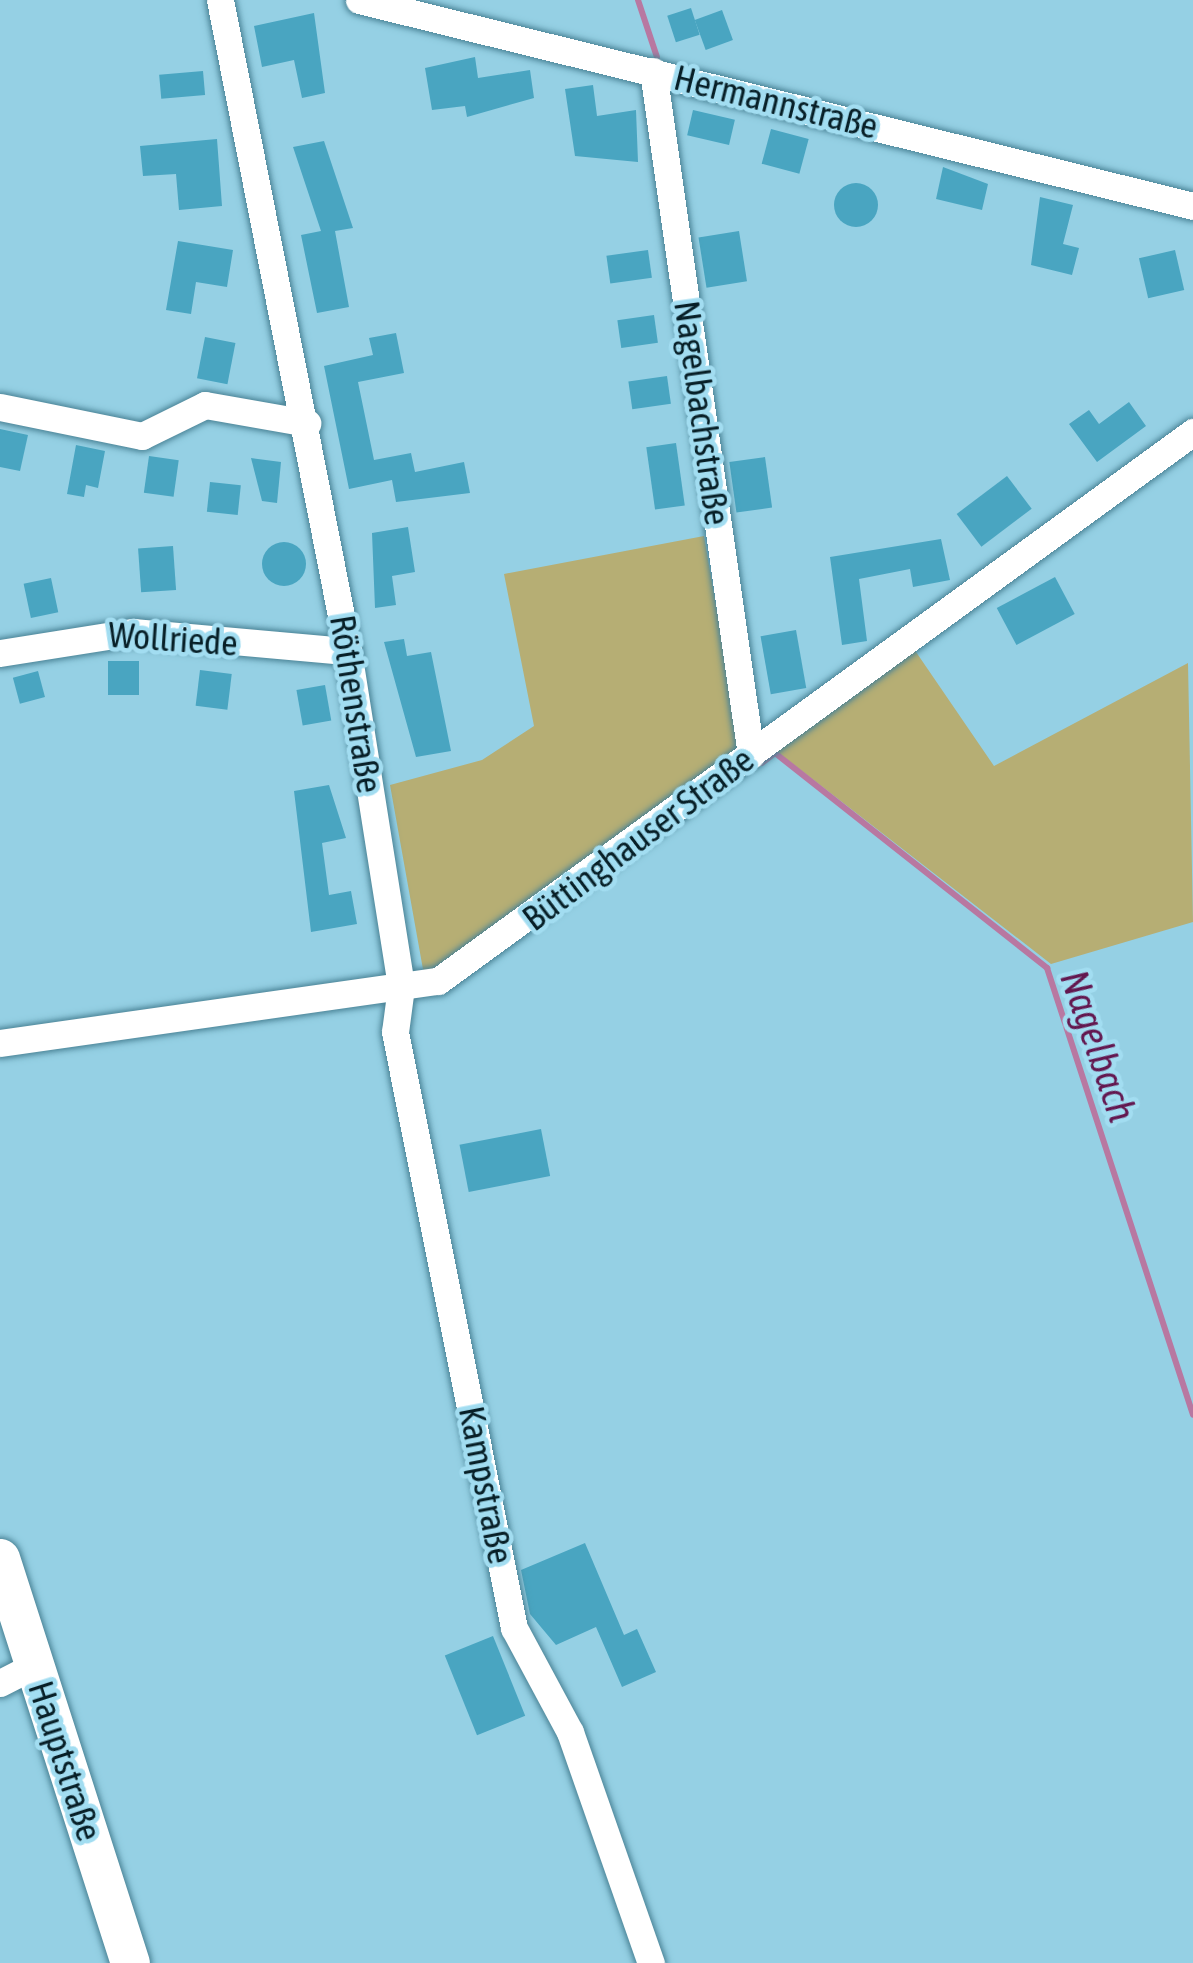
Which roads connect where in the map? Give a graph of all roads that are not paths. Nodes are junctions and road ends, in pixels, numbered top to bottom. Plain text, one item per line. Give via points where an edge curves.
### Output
1 (220, 0) edge
2 (359, 0) edge
3 (652, 70) junction
4 (1193, 206) edge
5 (0, 406) edge
6 (307, 422) junction
7 (1193, 432) edge
8 (348, 651) junction
9 (0, 653) edge
10 (751, 755) junction
11 (401, 987) junction
12 (0, 1042) edge
13 (0, 1558) edge
14 (17, 1674) edge
15 (130, 1963) edge
16 (651, 1963) edge

1 - 6 street, Röthenstraße
2 - 3 street, Hermannstraße
3 - 4 street, Hermannstraße
3 - 10 street, Nagelbachstraße
5 - 6 street via 142,436 205,405
6 - 8 street, Röthenstraße
7 - 10 street, Büttinghauser Straße
8 - 9 street, Wollriede via 133,632
8 - 11 street, Röthenstraße
10 - 11 street, Büttinghauser Straße via 482,955
11 - 12 street, Büttinghauser Straße
11 - 16 street, Kampstraße via 394,1032 514,1628 571,1732
13 - 14 main road, Hauptstraße
14 - 15 main road, Hauptstraße

